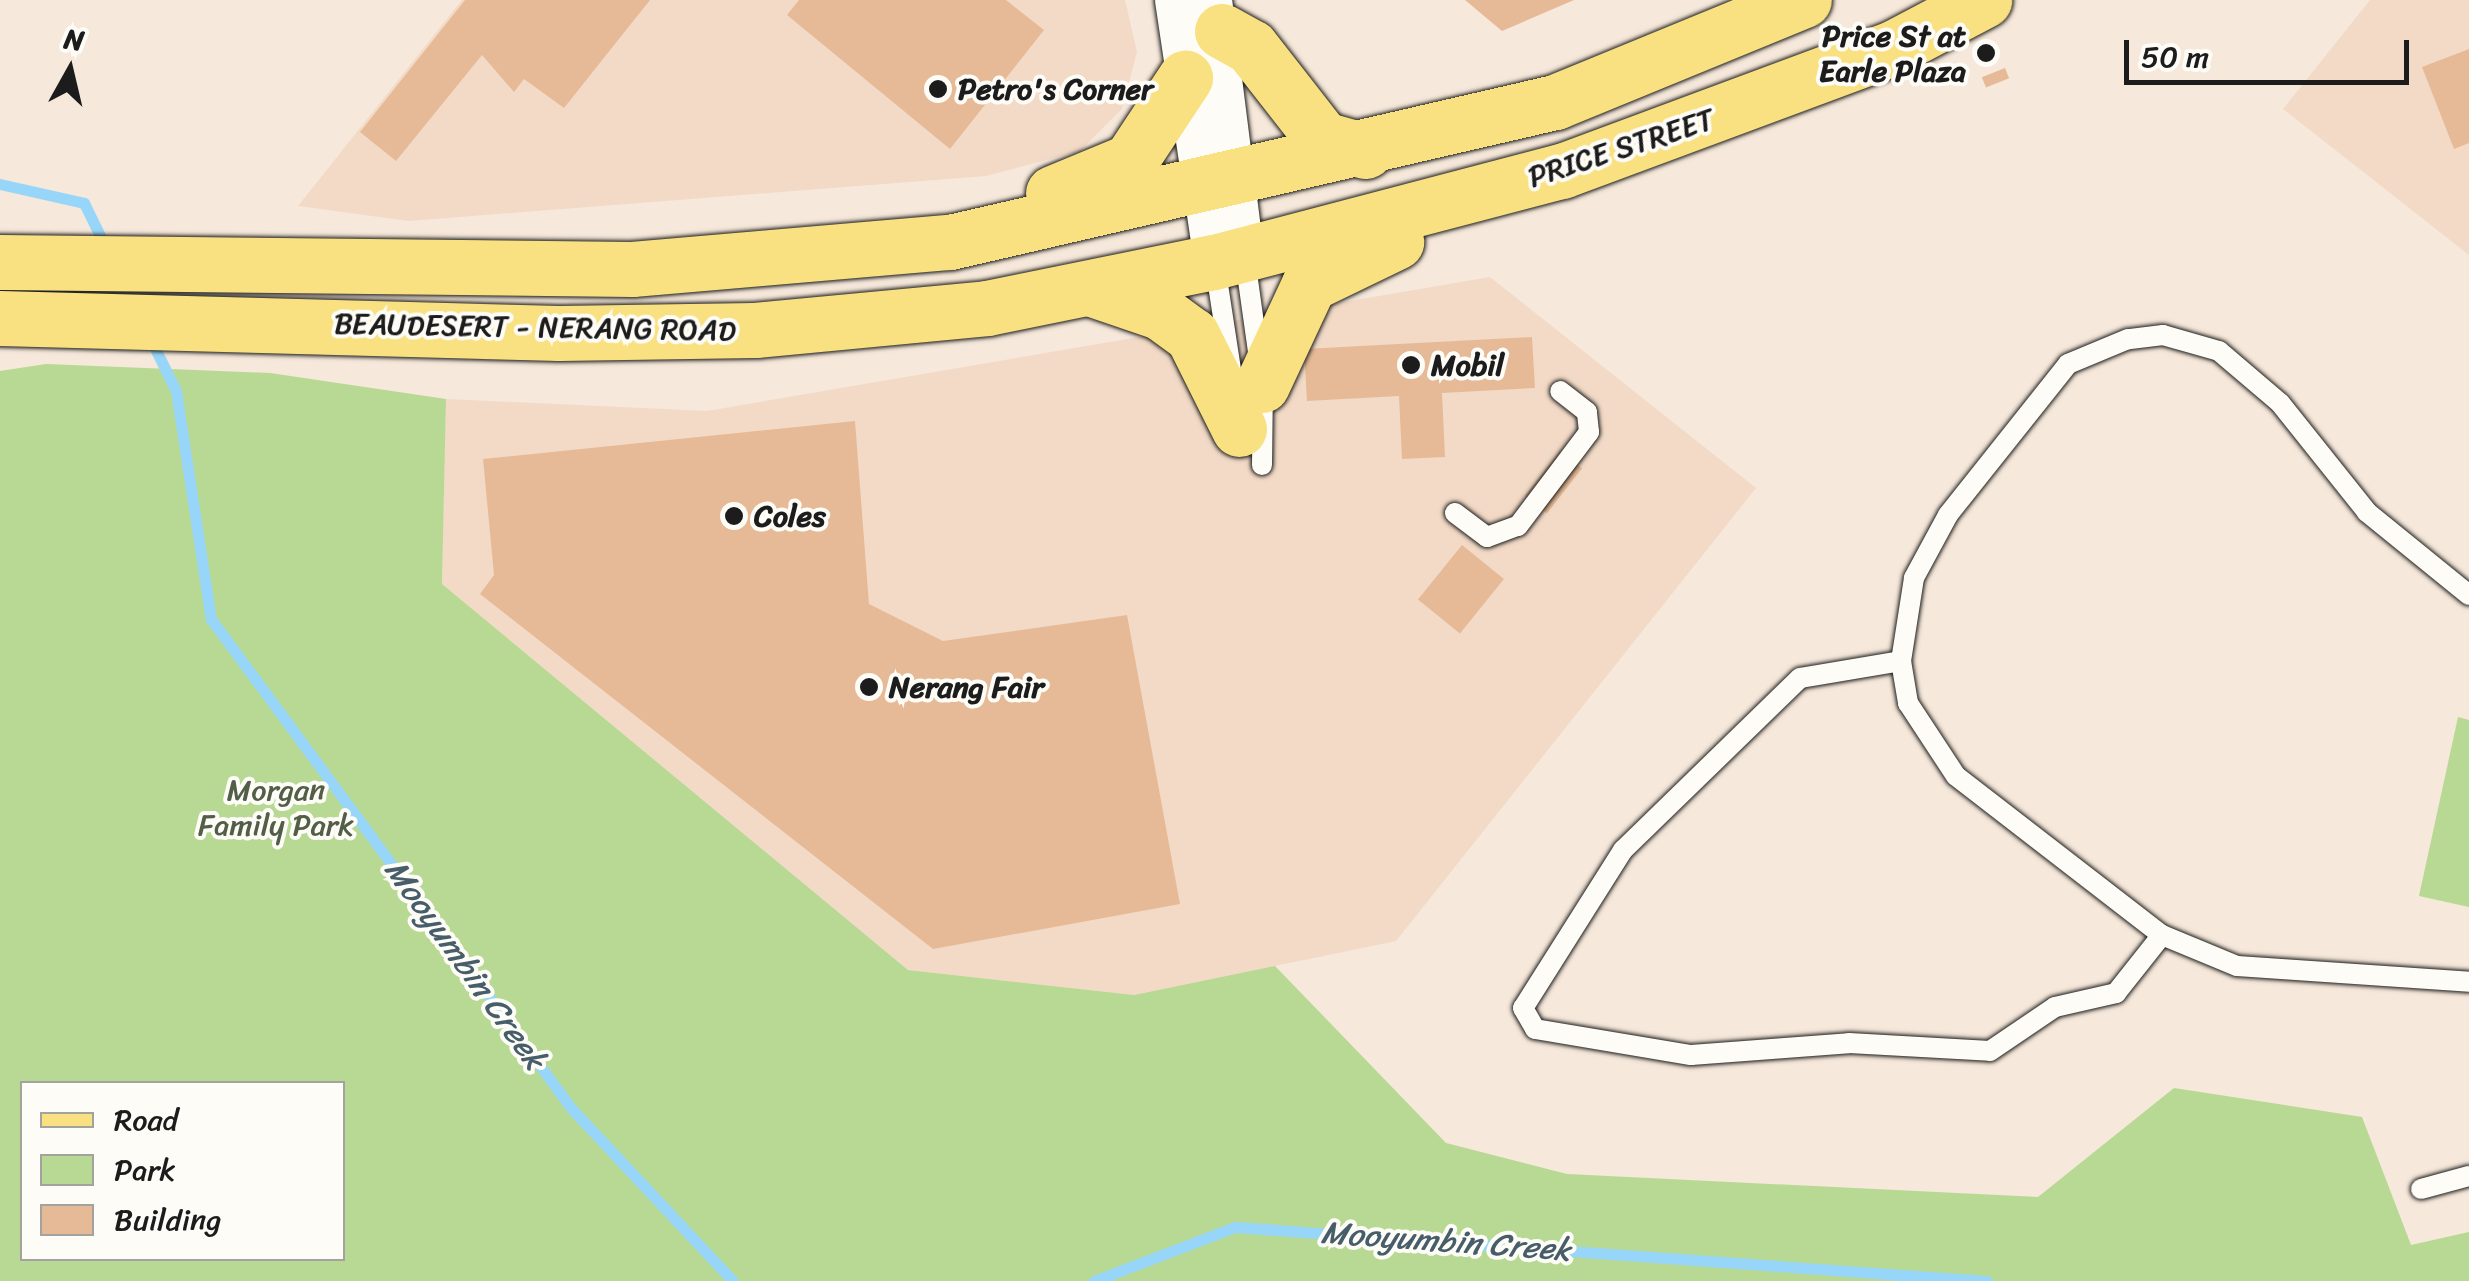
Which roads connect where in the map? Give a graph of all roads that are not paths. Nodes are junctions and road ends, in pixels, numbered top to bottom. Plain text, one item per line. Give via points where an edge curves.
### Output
1 (1175, 0) edge
2 (1804, 0) edge
3 (1984, 0) edge
4 (1217, 15) edge
5 (1185, 78) junction
6 (1365, 150) junction
7 (1562, 171) junction
8 (1220, 186) junction
9 (1229, 258) junction
10 (15, 262) edge
11 (632, 269) junction
12 (1089, 288) junction
13 (0, 318) edge
14 (1560, 391) dead end
15 (1251, 407) junction
16 (1455, 513) dead end
17 (2469, 595) edge
18 (1902, 660) junction
19 (2162, 935) junction
20 (2469, 982) edge
21 (2469, 1176) edge
22 (2422, 1189) dead end

1 - 5 street
2 - 6 main road via 1555,102
3 - 7 main road, PRICE STREET via 1895,47
4 - 6 main road via 1251,47 1323,139
4 - 8 street
5 - 8 street
5 - 11 main road via 1148,144 1084,188
6 - 8 main road
7 - 9 main road, PRICE STREET
7 - 15 main road via 1482,220 1373,248 1309,284
8 - 9 street
8 - 11 main road, BEAUDESERT - NERANG ROAD via 950,242
9 - 12 main road, BEAUDESERT - NERANG ROAD
9 - 15 lane
9 - 15 lane
10 - 11 main road, BEAUDESERT - NERANG ROAD
12 - 13 main road, BEAUDESERT - NERANG ROAD via 987,308 755,330
12 - 15 main road via 1160,312 1192,335
14 - 16 lane via 1587,412 1589,432 1518,526 1487,537
17 - 18 lane via 2366,512 2244,370 2192,339 2128,338 2068,364 1948,515 1914,578
18 - 19 lane via 1908,703 1956,776
18 - 19 lane via 1800,678 1623,850 1523,1008 1535,1029 1692,1056 1849,1043 1990,1051 2055,1008 2116,993
19 - 20 lane via 2237,966
21 - 22 lane

